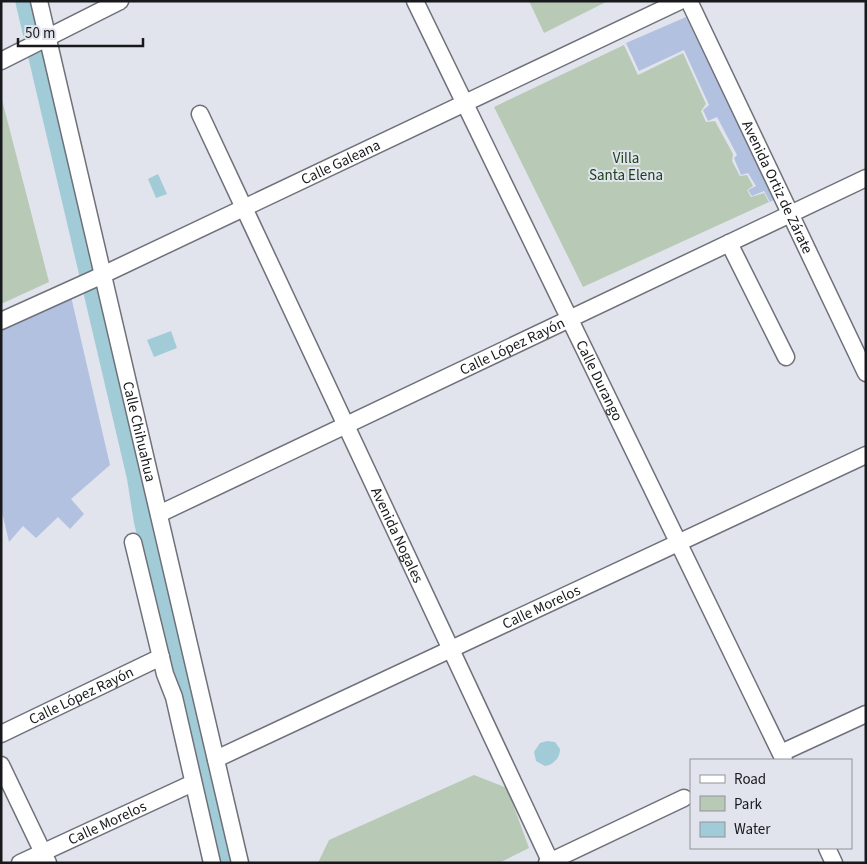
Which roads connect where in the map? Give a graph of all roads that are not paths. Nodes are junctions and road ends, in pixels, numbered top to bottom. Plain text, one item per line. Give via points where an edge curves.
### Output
1 (39, 1) edge
2 (120, 1) edge
3 (416, 1) edge
4 (680, 1) edge
5 (689, 1) edge
6 (43, 40) junction
7 (1, 61) edge
8 (465, 103) junction
9 (200, 114) dead end
10 (866, 178) edge
11 (244, 208) junction
12 (790, 214) junction
13 (730, 243) junction
14 (99, 277) junction
15 (570, 319) junction
16 (1, 321) edge
17 (786, 357) dead end
18 (866, 373) edge
19 (346, 426) junction
20 (866, 455) edge
21 (158, 514) junction
22 (133, 542) dead end
23 (678, 543) junction
24 (451, 650) junction
25 (161, 657) junction
26 (866, 714) edge
27 (1, 734) edge
28 (782, 757) edge
29 (216, 758) junction
30 (1, 765) edge
31 (193, 783) junction
32 (684, 798) dead end
33 (827, 849) edge
34 (46, 858) edge
35 (550, 862) edge
36 (20, 863) edge
37 (212, 863) edge
38 (240, 863) edge
39 (834, 863) edge

1 - 6 street, Calle Chihuahua
2 - 6 street
3 - 8 street, Calle Durango
4 - 8 street, Calle Galeana
5 - 12 street, Avenida Ortiz de Zárate
6 - 7 street
6 - 14 street, Calle Chihuahua
8 - 11 street, Calle Galeana
8 - 15 street, Calle Durango
9 - 11 street, Avenida Nogales
10 - 12 street, Calle López Rayón
11 - 14 street, Calle Galeana
11 - 19 street, Avenida Nogales
12 - 13 street, Calle López Rayón
12 - 18 street, Avenida Ortiz de Zárate
13 - 15 street, Calle López Rayón
13 - 17 street
14 - 16 street, Calle Galeana
14 - 21 street, Calle Chihuahua
15 - 19 street, Calle López Rayón
15 - 23 street, Calle Durango
19 - 21 street, Calle López Rayón
19 - 24 street, Avenida Nogales
20 - 23 street, Calle Morelos
21 - 29 street, Calle Chihuahua
22 - 25 street
23 - 24 street, Calle Morelos
23 - 28 street, Calle Durango
24 - 29 street, Calle Morelos
24 - 35 street, Avenida Nogales
25 - 27 street, Calle López Rayón
25 - 31 street via 174,697
26 - 28 street
29 - 38 street, Calle Chihuahua
30 - 34 street
31 - 34 street, Calle Morelos
31 - 37 street
32 - 35 street
33 - 39 street
34 - 36 street, Calle Morelos

